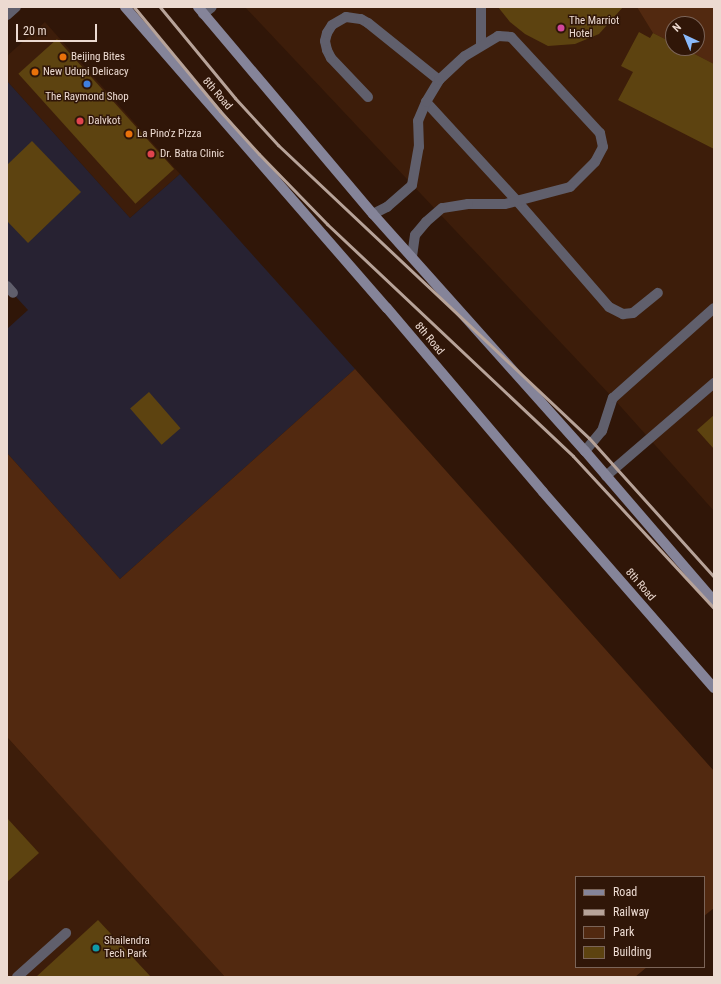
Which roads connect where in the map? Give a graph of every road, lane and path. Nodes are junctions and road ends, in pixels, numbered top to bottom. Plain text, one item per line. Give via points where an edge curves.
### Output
1 (16, 7) edge
2 (125, 7) edge
3 (212, 7) edge
4 (482, 7) edge
5 (200, 10) edge
6 (7, 15) edge
7 (481, 45) junction
8 (439, 80) junction
9 (368, 97) dead end
10 (426, 102) junction
11 (517, 201) junction
12 (373, 214) junction
13 (412, 257) junction
14 (658, 293) dead end
15 (714, 308) edge
16 (714, 383) edge
17 (585, 451) junction
18 (606, 476) junction
19 (714, 601) edge
20 (714, 688) edge
21 (66, 933) dead end
22 (17, 977) edge

1 - 6 street
2 - 20 main road, 8th Road
3 - 5 street
4 - 7 street
5 - 12 main road
7 - 8 street
7 - 11 street via 498,36 511,37 600,133 603,147 595,162 570,187
8 - 9 street via 368,23 361,19 346,17 332,25 327,32 327,50 331,58
8 - 10 street
10 - 11 street
10 - 12 street via 418,121 419,147 412,185 387,207
11 - 13 street via 442,208 415,235
11 - 14 street via 609,307 623,314 633,313
12 - 13 main road
13 - 17 main road
15 - 17 street via 613,398 602,431
16 - 18 street
17 - 18 main road
18 - 19 main road
21 - 22 street

